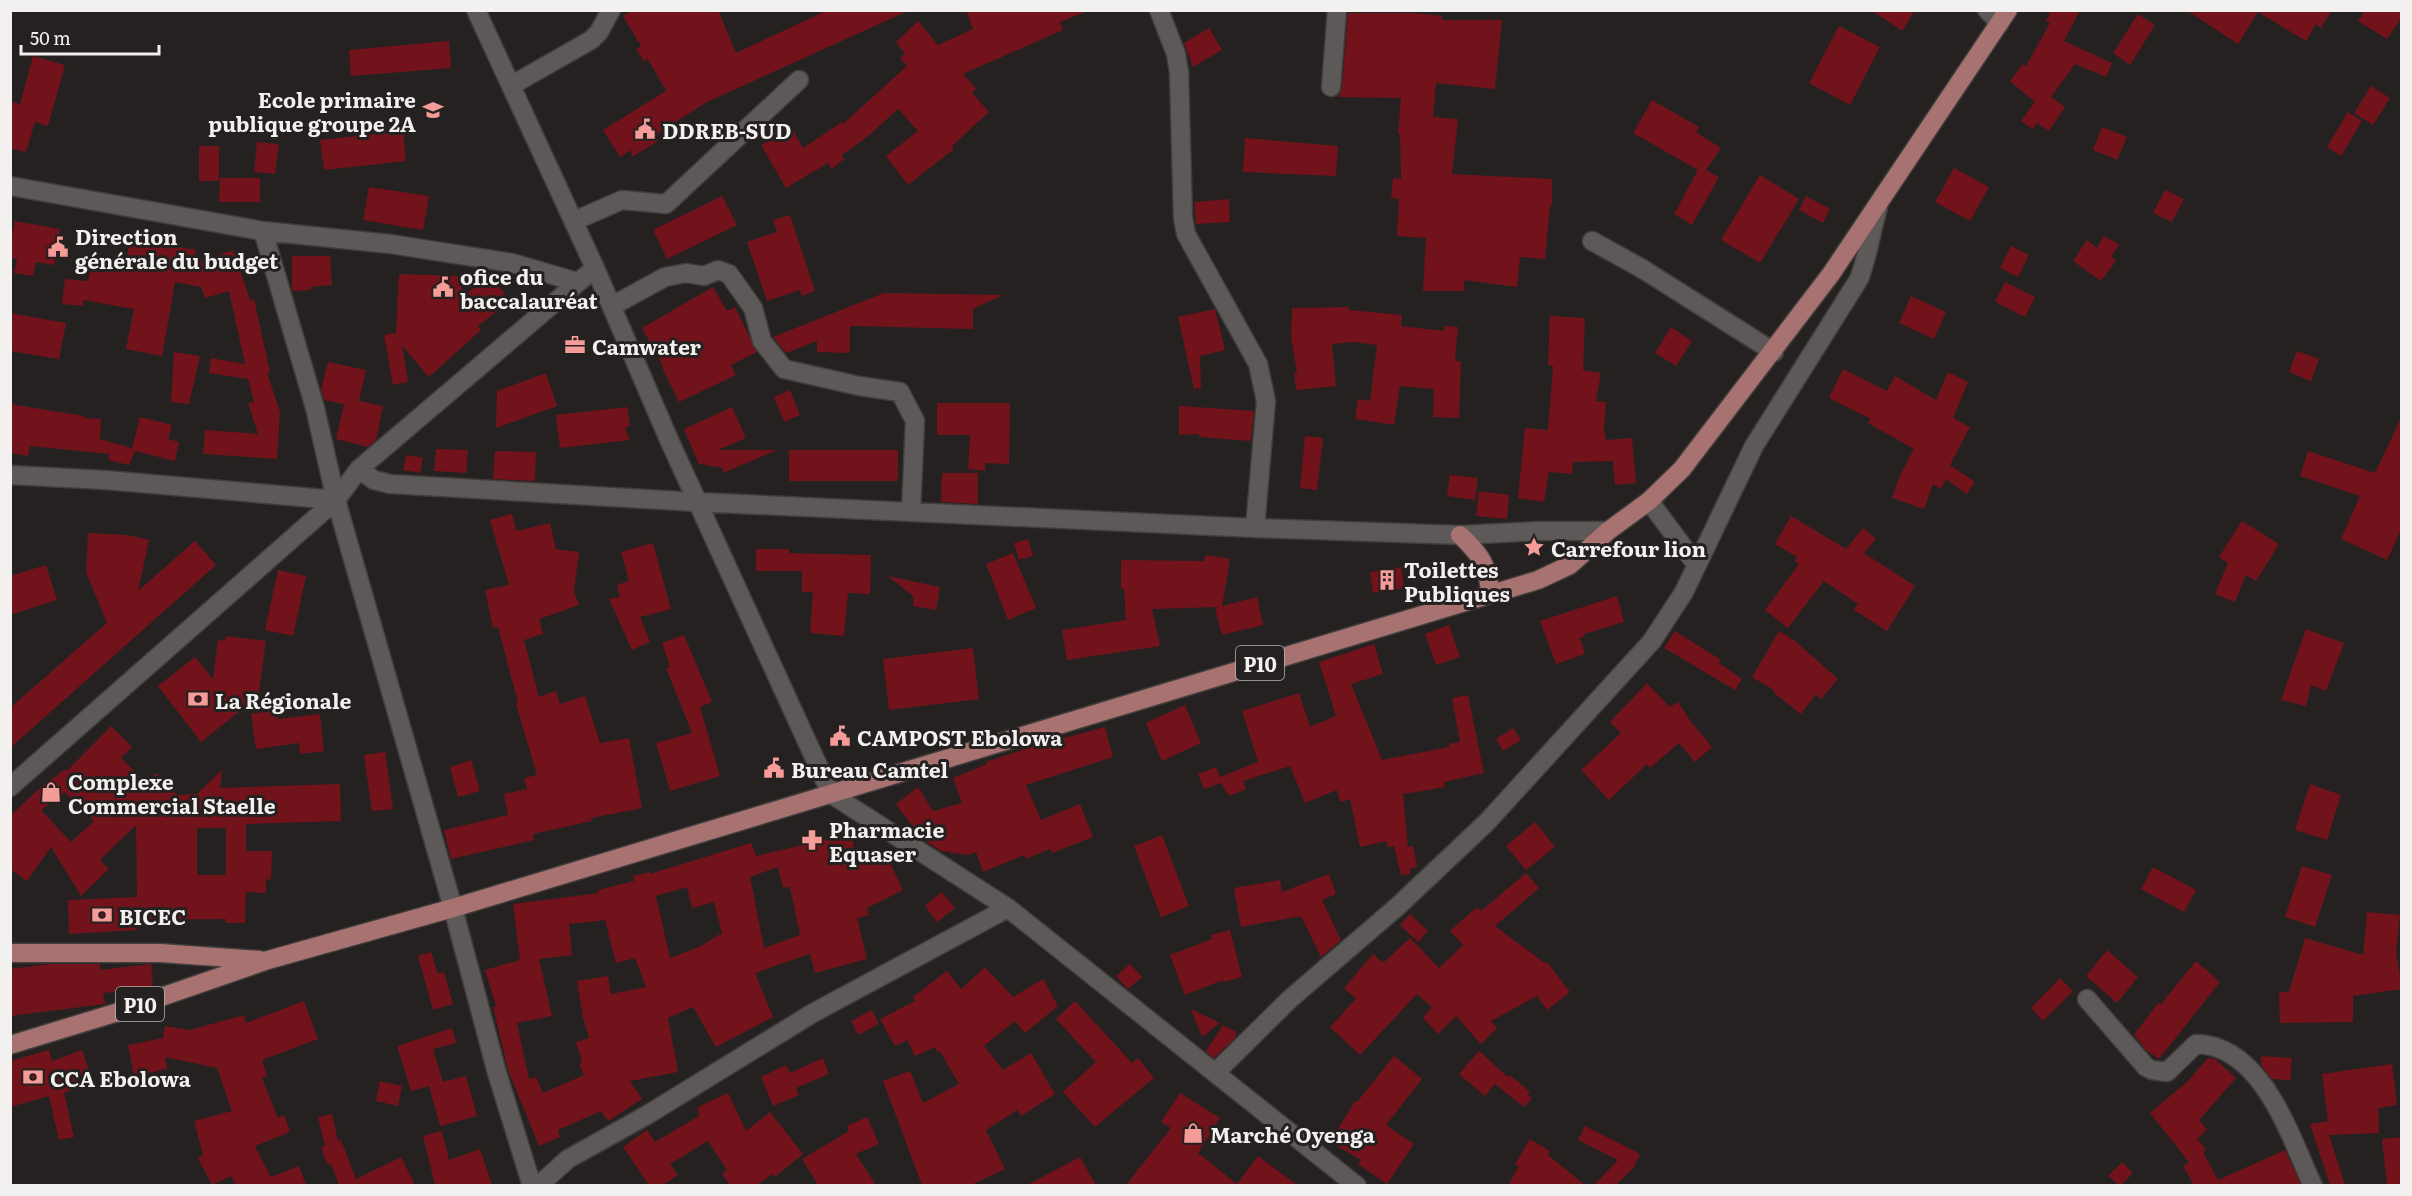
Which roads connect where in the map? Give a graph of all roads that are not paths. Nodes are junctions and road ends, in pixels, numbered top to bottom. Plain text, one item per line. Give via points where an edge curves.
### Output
1 (476, 10) edge
2 (611, 10) edge
3 (1159, 10) edge
4 (1337, 10) edge
5 (1998, 15) edge
6 (799, 80) dead end
7 (512, 85) junction
8 (1331, 87) dead end
9 (10, 186) edge
10 (1879, 203) junction
11 (574, 221) junction
12 (263, 231) junction
13 (1592, 241) dead end
14 (595, 268) junction
15 (577, 282) junction
16 (612, 306) junction
17 (1774, 352) junction
18 (359, 469) junction
19 (10, 475) edge
20 (336, 500) junction
21 (1649, 501) junction
22 (697, 502) junction
23 (911, 512) junction
24 (1255, 528) junction
25 (1608, 531) junction
26 (1460, 536) junction
27 (1696, 564) junction
28 (1490, 593) junction
29 (10, 787) edge
30 (831, 794) junction
31 (453, 908) junction
32 (1008, 908) junction
33 (10, 953) edge
34 (268, 960) junction
35 (2087, 999) dead end
36 (10, 1045) edge
37 (1216, 1072) junction
38 (532, 1185) edge
39 (538, 1185) edge
40 (1357, 1185) edge
41 (2313, 1185) edge

1 - 7 street
2 - 7 street via 591,40
3 - 24 street via 1179,72 1186,234 1258,363 1263,382 1266,401
4 - 8 street
5 - 10 main road, P10
6 - 11 street via 666,204 622,200
7 - 11 street
9 - 12 street
10 - 17 main road, P10
10 - 27 street via 1859,279 1754,446
11 - 14 street
12 - 15 street via 477,257
12 - 20 street via 315,408
13 - 17 street
14 - 15 street
14 - 16 street
15 - 18 street
16 - 22 street
16 - 23 street via 665,277 686,273 704,276 718,270 729,274 753,308 762,341 784,369 900,392 915,421
17 - 21 main road, P10 via 1682,469
18 - 20 street
18 - 22 street via 374,480 390,484
19 - 20 street
20 - 29 street
20 - 31 street
21 - 25 main road, P10
21 - 27 street
22 - 23 street
22 - 30 street
23 - 24 street
24 - 26 street
25 - 26 street
25 - 28 main road, P10 via 1570,565 1538,580
26 - 28 main road via 1478,552 1488,573
27 - 37 street via 1676,607 1653,641 1488,822 1290,999
28 - 30 main road, P10
30 - 31 main road, P10
30 - 32 street
31 - 34 main road, P10
31 - 38 street via 496,1073
32 - 37 street
32 - 39 street via 813,1013 568,1159
33 - 34 main road, P10 via 160,953
34 - 36 main road, P10
35 - 41 street via 2152,1071 2167,1072 2196,1044 2211,1045 2242,1061 2268,1090
37 - 40 street

